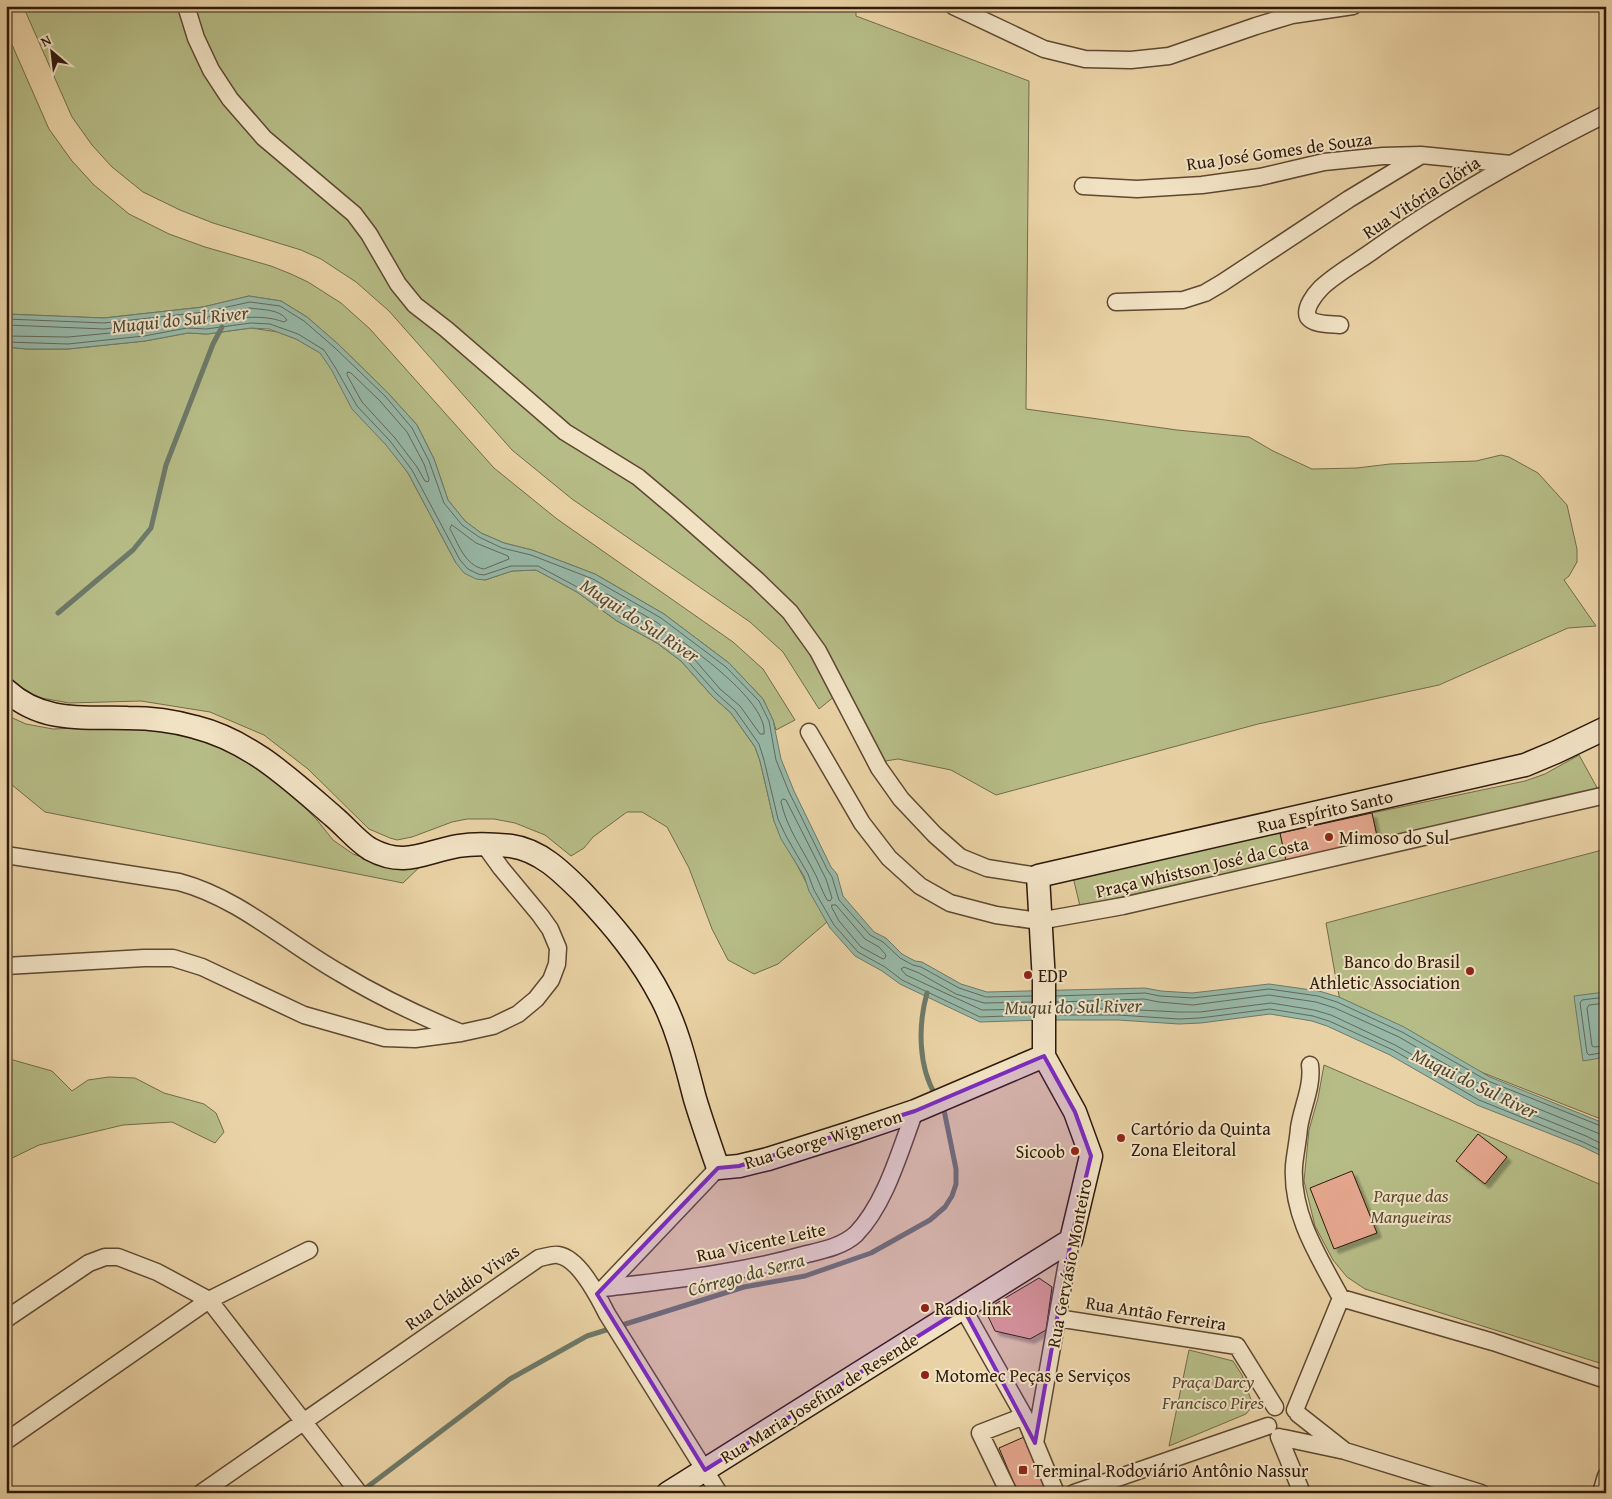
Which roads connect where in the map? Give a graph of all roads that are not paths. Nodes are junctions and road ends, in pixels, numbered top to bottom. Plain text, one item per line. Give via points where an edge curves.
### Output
1 (186, 6) edge
2 (953, 6) edge
3 (1353, 6) edge
4 (1606, 114) edge
5 (1421, 155) junction
6 (1511, 164) junction
7 (1083, 186) dead end
8 (1116, 302) dead end
9 (1340, 325) dead end
10 (6, 690) edge
11 (1606, 728) edge
12 (809, 732) dead end
13 (1606, 795) edge
14 (483, 843) junction
15 (6, 855) edge
16 (1038, 876) junction
17 (1040, 921) junction
18 (6, 966) edge
19 (461, 1033) junction
20 (1044, 1056) junction
21 (1310, 1065) dead end
22 (921, 1108) junction
23 (718, 1168) junction
24 (1071, 1240) junction
25 (309, 1250) dead end
26 (600, 1291) junction
27 (1341, 1298) junction
28 (209, 1300) junction
29 (963, 1308) junction
30 (1057, 1318) junction
31 (6, 1319) edge
32 (1606, 1380) edge
33 (1275, 1407) junction
34 (1297, 1412) junction
35 (1024, 1416) junction
36 (303, 1421) junction
37 (1277, 1434) junction
38 (6, 1441) edge
39 (1035, 1443) junction
40 (1345, 1451) junction
41 (705, 1470) junction
42 (1606, 1476) edge
43 (355, 1488) edge
44 (201, 1493) edge
45 (668, 1493) edge
46 (719, 1493) edge
47 (1009, 1493) edge
48 (1056, 1493) edge
49 (1074, 1493) edge
50 (1302, 1493) edge
51 (1481, 1493) edge
52 (1601, 1493) edge

1 - 16 street via 211,70 230,99 264,138 354,214 415,305 565,432 638,477 676,508 790,612 818,651 878,768 901,799 935,835 960,857 987,868
2 - 3 street via 1044,49 1085,59 1130,60 1169,56 1292,15
4 - 6 street, Rua Vitória Glória
5 - 6 street, Rua José Gomes de Souza
5 - 7 street, Rua José Gomes de Souza via 1324,162 1202,185 1137,189
5 - 8 street via 1349,198 1205,293 1183,300
6 - 9 street, Rua Vitória Glória via 1394,236 1321,288 1308,307 1307,315 1316,322
10 - 14 main road via 27,706 52,715 132,718 181,723 212,731 244,746 281,771 368,848 388,856 406,859
11 - 16 main road, Rua Espírito Santo via 1516,767
12 - 17 street, Praça Whistson José da Costa via 862,823 889,858 920,886 950,903 996,915
13 - 17 street, Praça Whistson José da Costa via 1123,906
14 - 19 street via 550,929 558,948 557,964 536,999 518,1014 493,1026
14 - 23 main road via 521,848 546,860 613,924 637,957 678,1036
15 - 19 street via 197,887 237,907 340,973 416,1014
16 - 17 main road
17 - 20 main road
18 - 19 street via 173,958 202,967 304,1015 385,1038 415,1039
20 - 22 main road, Rua George Wigneron
20 - 24 main road, Rua Gervásio Monteiro via 1075,1112 1091,1156
21 - 27 street via 1312,1076 1301,1119 1294,1168 1297,1204 1308,1238
22 - 23 main road, Rua George Wigneron via 768,1159
22 - 26 street, Rua Vicente Leite via 881,1197 855,1235 838,1246 777,1263
23 - 26 street
24 - 29 main road, Rua Maria Josefina de Resende
24 - 30 street, Rua Gervásio Monteiro
25 - 28 street
26 - 36 street, Rua Cláudio Vivas via 570,1259 557,1254 539,1258
26 - 41 street, Rua Cláudio Vivas via 607,1314
27 - 32 street via 1493,1342
27 - 34 street
28 - 31 street via 157,1272 118,1257 105,1257 88,1263
28 - 36 street
28 - 38 street
29 - 35 street
29 - 41 main road, Rua Maria Josefina de Resende
30 - 33 street, Rua Antão Ferreira via 1237,1346
30 - 39 street, Rua Gervásio Monteiro
33 - 34 street via 1286,1405
33 - 37 street via 1268,1416
34 - 37 street via 1298,1430 1294,1434
34 - 40 street
35 - 39 street
35 - 47 street via 980,1433
36 - 43 street
36 - 44 street, Rua Cláudio Vivas
37 - 40 street
37 - 49 street
37 - 50 street
39 - 48 street
40 - 51 street
41 - 45 main road, Rua Maria Josefina de Resende
41 - 46 street, Rua Cláudio Vivas
42 - 52 street

